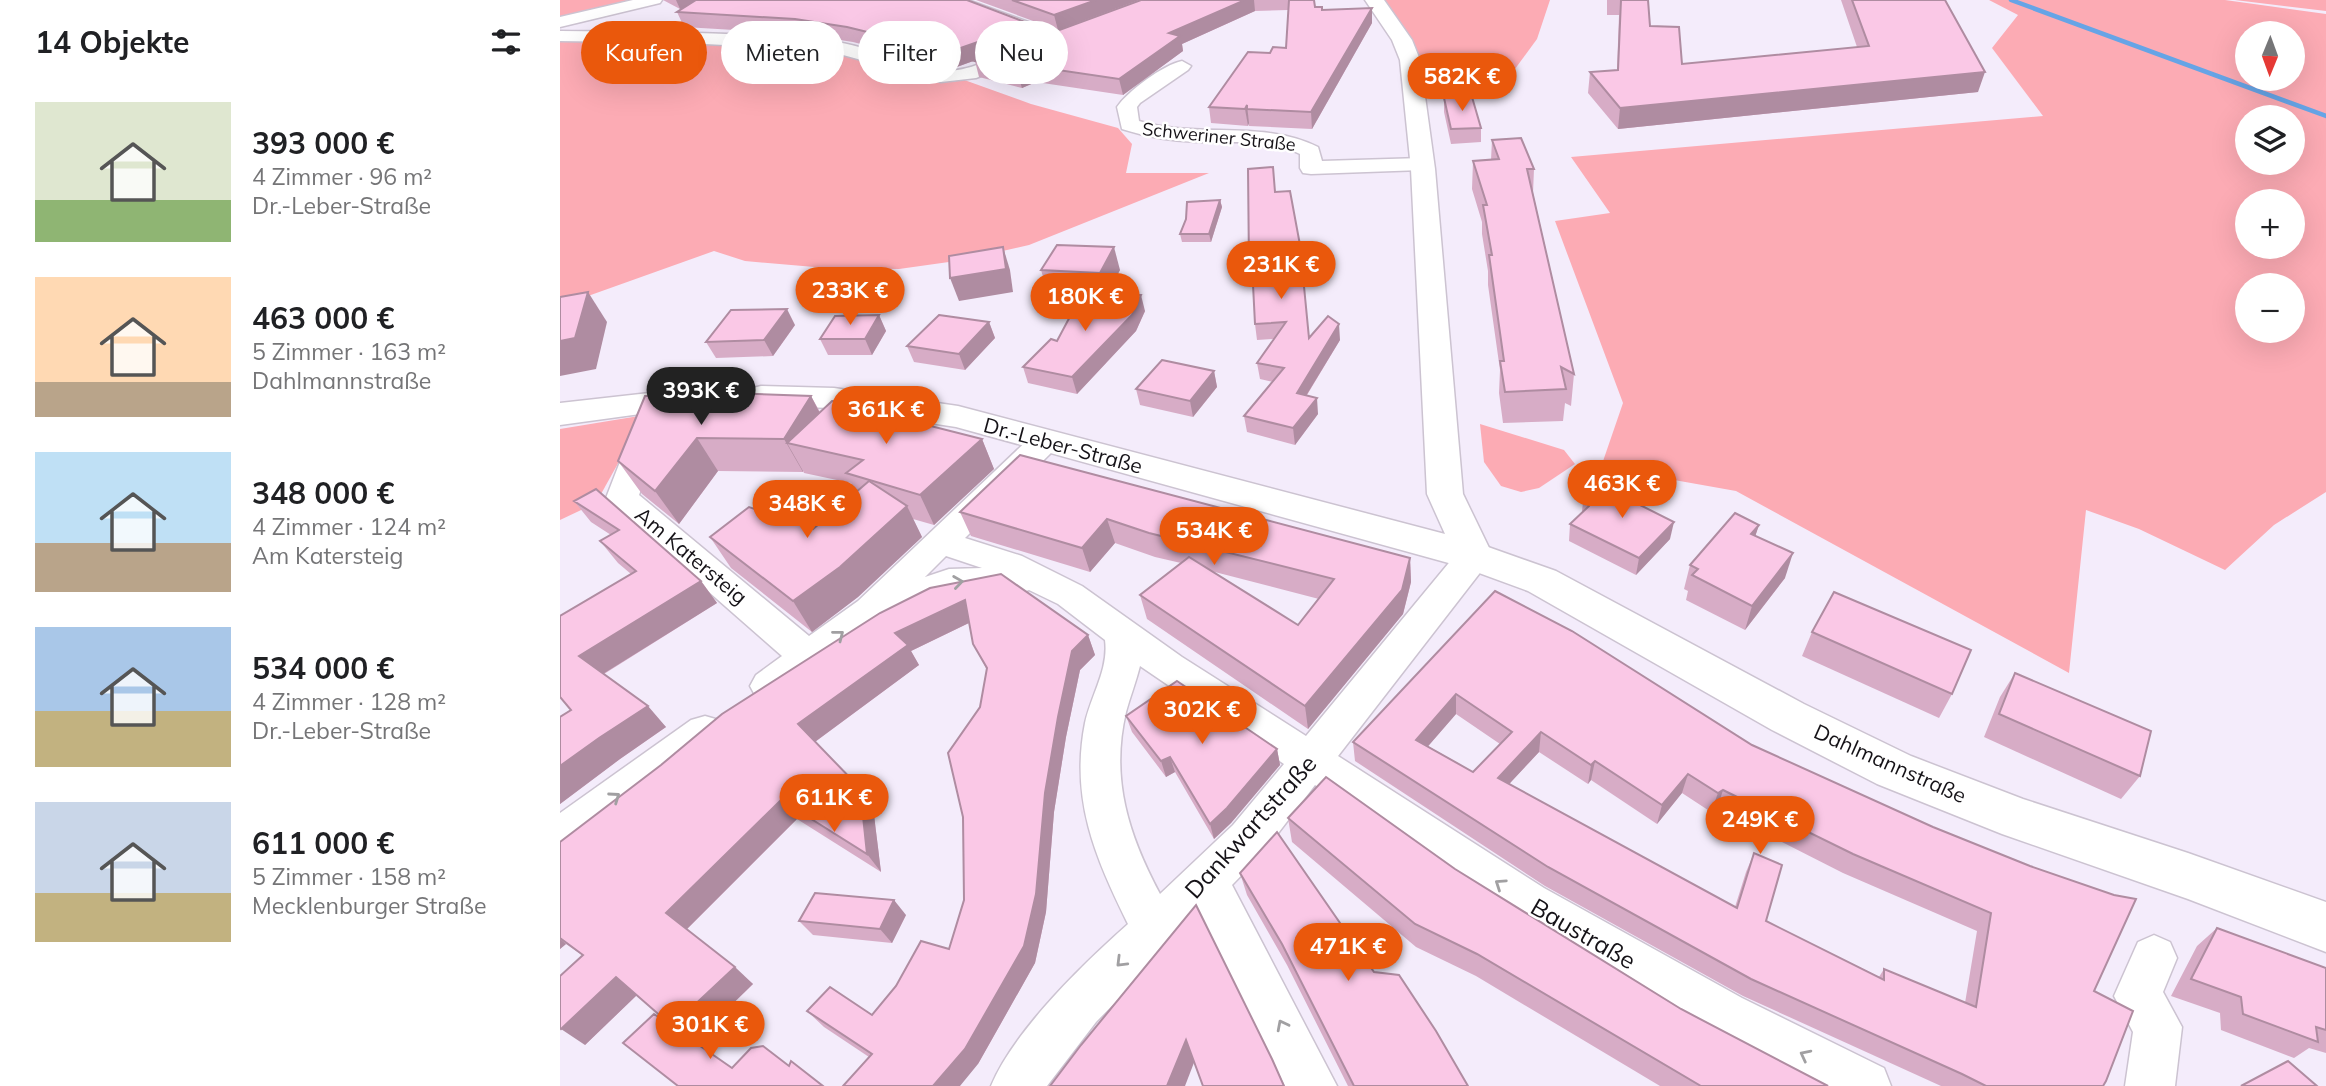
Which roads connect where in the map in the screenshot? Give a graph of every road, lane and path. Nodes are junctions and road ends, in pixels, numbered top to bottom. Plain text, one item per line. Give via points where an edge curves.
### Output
1 (654, 0) edge
2 (953, 0) edge
3 (1374, 0) edge
4 (560, 22) edge
5 (560, 36) edge
6 (1182, 66) dead end
7 (1422, 164) junction
8 (663, 400) junction
9 (560, 414) edge
10 (1045, 441) junction
11 (942, 543) junction
12 (1474, 556) junction
13 (1047, 583) junction
14 (870, 610) junction
15 (1122, 632) junction
16 (809, 658) junction
17 (1169, 667) junction
18 (1116, 681) junction
19 (1313, 760) junction
20 (560, 837) edge
21 (1207, 882) junction
22 (2326, 927) edge
23 (1154, 929) junction
24 (2154, 958) dead end
25 (1016, 1086) edge
26 (1312, 1086) edge
27 (1867, 1086) edge
28 (2150, 1086) edge

1 - 4 street
2 - 5 street via 1064,37 956,77 825,45
3 - 7 main road via 1410,60
6 - 7 street, Schweriner Straße via 1134,97 1127,107 1129,125 1168,135 1302,144 1311,151 1311,168
7 - 12 main road via 1445,494
8 - 9 main road, Dr.-Leber-Straße
8 - 10 main road, Dr.-Leber-Straße via 834,398 958,417
8 - 16 street, Am Katersteig via 622,498
10 - 11 street
10 - 12 main road, Dr.-Leber-Straße
11 - 13 street, Baustraße via 1010,565
11 - 14 street
12 - 19 street, Dankwartstraße
12 - 22 main road, Dahlmannstraße via 1542,581 1788,717 1895,769 2020,819
14 -> 13 street via 949,582 1007,578
13 - 15 street, Baustraße
16 -> 14 street
15 - 17 street, Baustraße
15 - 18 street via 1126,657
20 -> 16 street
17 - 18 street via 1142,666
17 - 19 street, Baustraße
18 - 23 street via 1104,724 1102,792 1109,831
19 - 21 street, Dankwartstraße
27 -> 19 street, Baustraße via 1725,1015 1528,903
21 - 23 street, Dankwartstraße
26 -> 21 street
23 -> 25 street, Dankwartstraße via 1077,1006
24 - 28 street via 2138,996 2158,1027

